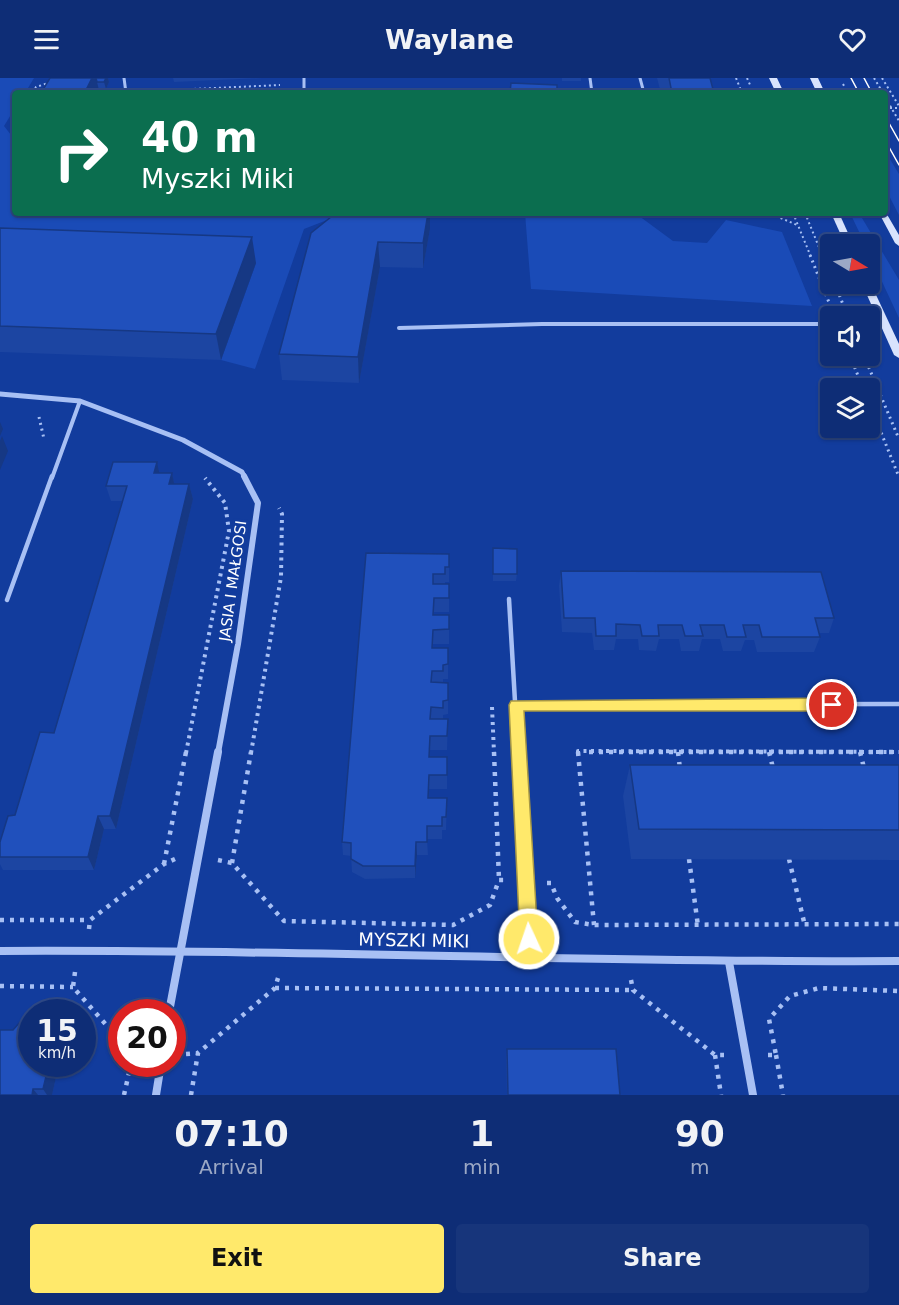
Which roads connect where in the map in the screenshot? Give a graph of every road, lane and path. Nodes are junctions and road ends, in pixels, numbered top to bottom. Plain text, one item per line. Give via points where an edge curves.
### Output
1 (882, 78) edge
2 (57, 81) edge
3 (283, 85) dead end
4 (34, 90) edge
5 (171, 90) edge
6 (888, 102) edge
7 (899, 107) edge
8 (891, 108) junction
9 (899, 121) edge
10 (794, 216) edge
11 (807, 216) edge
12 (836, 216) edge
13 (885, 216) edge
14 (844, 234) edge
15 (899, 243) edge
16 (820, 248) edge
17 (872, 294) edge
18 (830, 306) dead end
19 (820, 324) edge
20 (880, 324) edge
21 (885, 324) junction
22 (399, 328) dead end
23 (899, 355) edge
24 (868, 366) edge
25 (0, 394) edge
26 (80, 402) junction
27 (29, 415) dead end
28 (880, 430) edge
29 (899, 439) edge
30 (51, 442) dead end
31 (204, 476) dead end
32 (899, 477) edge
33 (278, 506) dead end
34 (509, 599) dead end
35 (7, 600) dead end
36 (492, 704) dead end
37 (899, 704) edge
38 (516, 705) junction
39 (678, 752) junction
40 (769, 752) junction
41 (860, 752) junction
42 (899, 752) edge
43 (680, 774) edge
44 (774, 774) edge
45 (866, 774) edge
46 (177, 858) dead end
47 (689, 859) edge
48 (789, 859) edge
49 (218, 860) dead end
50 (232, 863) junction
51 (164, 864) junction
52 (499, 880) junction
53 (526, 882) junction
54 (0, 920) edge
55 (90, 920) junction
56 (284, 921) junction
57 (899, 924) edge
58 (594, 925) junction
59 (698, 926) junction
60 (805, 927) junction
61 (88, 929) dead end
62 (283, 930) dead end
63 (180, 950) junction
64 (0, 951) edge
65 (530, 958) junction
66 (899, 961) edge
67 (729, 962) junction
68 (75, 972) dead end
69 (278, 978) dead end
70 (0, 986) edge
71 (73, 987) junction
72 (276, 988) junction
73 (633, 990) dead end
74 (172, 999) edge
75 (108, 1027) edge
76 (198, 1053) junction
77 (186, 1054) dead end
78 (715, 1055) dead end
79 (776, 1055) dead end
80 (128, 1077) edge
81 (159, 1077) edge
82 (124, 1095) edge
83 (156, 1095) edge
84 (191, 1095) edge
85 (721, 1095) edge
86 (753, 1095) edge
87 (783, 1095) edge

1 - 7 path
2 - 4 path
3 - 5 path
6 - 8 path
7 - 8 path
8 - 9 path
10 - 18 path
11 - 16 path
12 - 14 main road
13 - 15 main road
17 - 21 main road
19 - 22 lane
20 - 21 lane
21 - 23 main road
24 - 29 path
25 - 26 street, JASIA I MAŁGOSI
26 - 35 lane
26 - 63 street, JASIA I MAŁGOSI via 183,440 242,472 258,503 237,644
27 - 30 path via 38,416 45,442
28 - 32 path
31 - 51 path via 225,503 229,531
33 - 50 path via 282,514 281,577
34 - 38 lane
36 - 52 path
37 - 38 lane
38 - 53 lane
39 - 40 path
39 - 43 path
39 - 58 path via 578,751
40 - 41 path
40 - 44 path
41 - 42 path
41 - 45 path
46 - 51 path
47 - 59 path
48 - 60 path
49 - 50 path
50 - 56 path
51 - 55 path
52 - 53 path
52 - 56 path via 490,904 453,925
53 - 58 path via 551,883 575,922
53 - 65 lane
54 - 55 path
55 - 61 path
56 - 62 path
57 - 60 path
58 - 59 path
59 - 60 path
63 - 64 street, MYSZKI MIKI
63 - 65 street, MYSZKI MIKI
63 - 74 street, JASIA I MAŁGOSI
65 - 67 street, MYSZKI MIKI
66 - 67 street, MYSZKI MIKI
67 - 86 street
68 - 71 path
69 - 72 path
70 - 71 path
71 - 75 path
72 - 73 path
72 - 76 path
76 - 77 path
76 - 84 path
78 - 85 path
79 - 87 path
80 - 82 path
81 - 83 street

